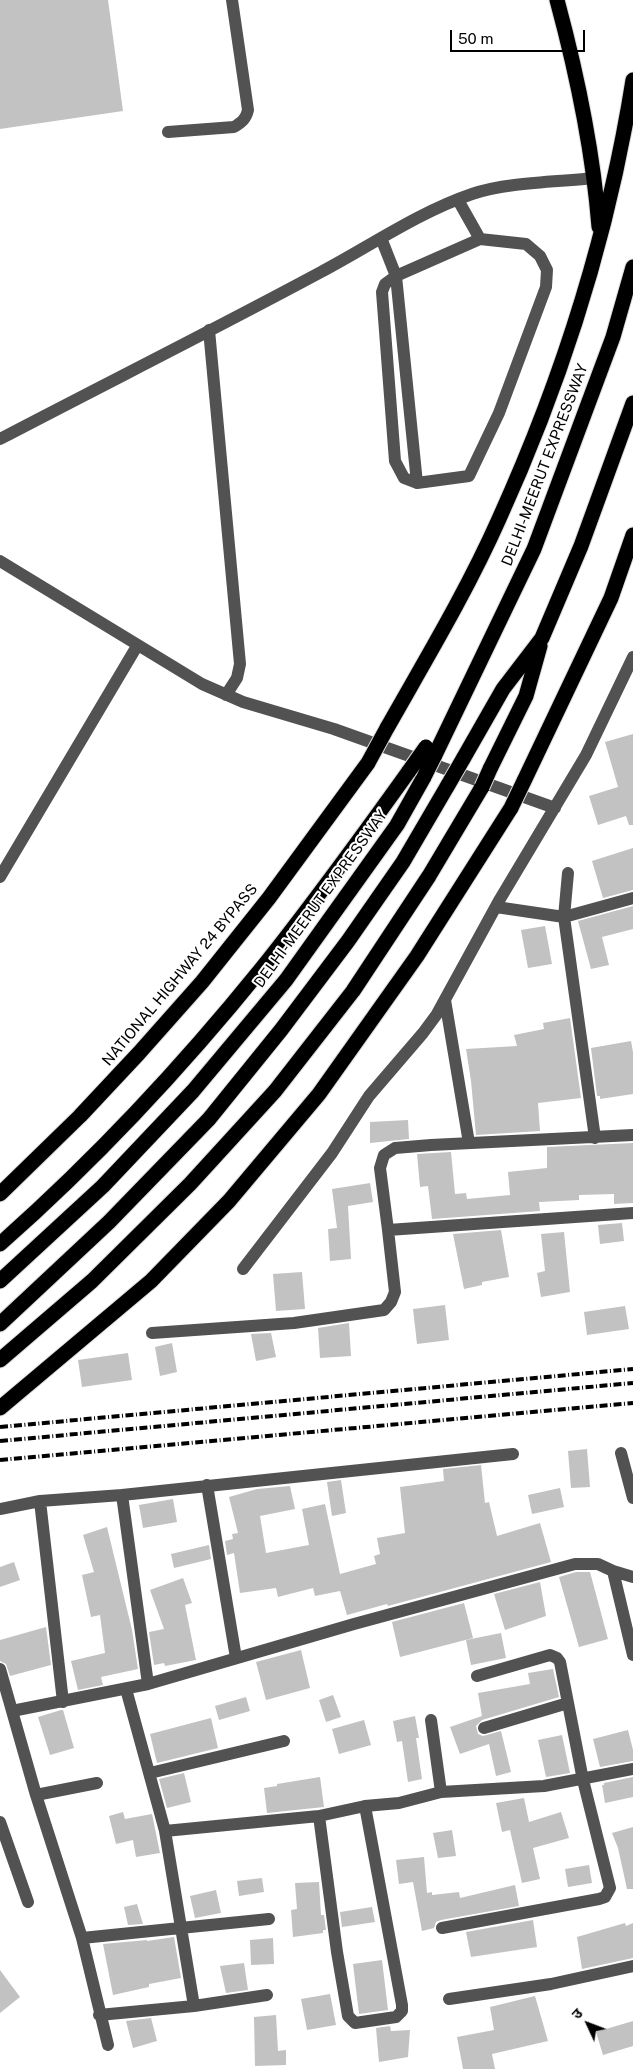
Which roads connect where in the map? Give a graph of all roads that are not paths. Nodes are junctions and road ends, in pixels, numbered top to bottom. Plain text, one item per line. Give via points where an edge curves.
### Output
1 (232, 0) edge
2 (557, 0) edge
3 (633, 80) edge
4 (168, 132) dead end
5 (595, 178) junction
6 (458, 200) junction
7 (381, 238) junction
8 (480, 239) junction
9 (600, 243) junction
10 (633, 267) edge
11 (396, 276) junction
12 (209, 330) junction
13 (633, 403) edge
14 (0, 439) edge
15 (417, 483) junction
16 (633, 535) edge
17 (628, 557) edge
18 (0, 561) edge
19 (542, 638) junction
20 (137, 646) junction
21 (633, 657) edge
22 (226, 695) junction
23 (430, 752) junction
24 (555, 808) junction
25 (568, 874) dead end
26 (0, 877) edge
27 (633, 898) edge
28 (496, 907) junction
29 (564, 917) junction
30 (445, 1000) junction
31 (633, 1135) edge
32 (595, 1138) junction
33 (469, 1143) junction
34 (0, 1194) edge
35 (633, 1213) edge
36 (388, 1230) junction
37 (0, 1244) edge
38 (243, 1269) dead end
39 (0, 1281) edge
40 (0, 1324) edge
41 (152, 1333) dead end
42 (0, 1360) edge
43 (0, 1408) edge
44 (621, 1453) dead end
45 (513, 1454) dead end
46 (207, 1485) junction
47 (122, 1495) junction
48 (633, 1498) edge
49 (40, 1501) junction
50 (0, 1509) edge
51 (613, 1571) junction
52 (633, 1577) edge
53 (633, 1655) edge
54 (236, 1658) junction
55 (0, 1669) edge
56 (477, 1676) dead end
57 (148, 1684) junction
58 (126, 1689) junction
59 (63, 1702) junction
60 (568, 1703) junction
61 (12, 1711) junction
62 (430, 1720) dead end
63 (484, 1728) dead end
64 (284, 1741) dead end
65 (633, 1769) edge
66 (150, 1773) junction
67 (583, 1780) junction
68 (97, 1783) dead end
69 (441, 1792) junction
70 (36, 1795) junction
71 (365, 1806) junction
72 (319, 1816) junction
73 (0, 1822) edge
74 (165, 1831) junction
75 (28, 1902) dead end
76 (269, 1919) dead end
77 (181, 1928) junction
78 (442, 1928) dead end
79 (82, 1938) junction
80 (633, 1966) edge
81 (267, 1995) dead end
82 (449, 2000) dead end
83 (194, 2006) junction
84 (99, 2015) junction
85 (108, 2045) dead end

1 - 4 street via 248,110 246,116 234,127
2 - 5 highway
3 - 9 highway, NATIONAL HIGHWAY 24 BYPASS
5 - 6 street via 494,188
5 - 9 highway
6 - 7 street
6 - 8 street
7 - 11 street
7 - 12 street
8 - 11 street
8 - 15 street via 526,244 540,256 547,270 546,287 500,413 468,476
9 - 34 highway, NATIONAL HIGHWAY 24 BYPASS, bridge via 543,417 499,520 368,763 269,898 202,982 120,1074
10 - 23 highway, DELHI-MEERUT EXPRESSWAY via 613,337 534,549 462,696
11 - 15 street
11 - 15 street via 385,284 382,292 395,461 404,478
12 - 14 street
12 - 22 street via 240,664 237,678
13 - 19 highway via 581,546
16 - 17 highway
17 - 43 highway, bridge via 511,808 417,956 306,1109 230,1201 151,1281
18 - 20 street
19 - 40 highway, bridge via 503,689 403,862 348,942 281,1030 209,1119 109,1222
19 - 42 highway, bridge via 526,696 482,787 430,876 353,991 275,1091 190,1184 92,1281
20 - 22 street
20 - 26 street
21 - 24 street via 586,756
22 - 24 street
23 - 37 highway, bridge via 409,771 262,968 176,1071 100,1152
23 - 39 highway, DELHI-MEERUT EXPRESSWAY, bridge via 424,777 397,824 274,995 192,1091 109,1179
24 - 28 street
25 - 29 street
27 - 29 street
28 - 29 street
28 - 30 street
29 - 32 street
30 - 33 street
30 - 38 street via 423,1033 369,1096 332,1153
31 - 32 street
32 - 33 street
33 - 36 street via 395,1148 384,1155 380,1168
35 - 36 street
36 - 41 street via 395,1292 384,1310 294,1322
44 - 48 street
45 - 46 street
46 - 47 street
46 - 54 street
47 - 49 street
47 - 57 street
49 - 50 street
49 - 59 street
51 - 52 street
51 - 53 street
51 - 54 street via 598,1564 575,1564
54 - 57 street
55 - 61 street
56 - 60 street via 554,1656 560,1662
57 - 58 street
58 - 59 street
58 - 66 street
59 - 61 street
60 - 63 street
60 - 67 street
61 - 70 street
62 - 69 street
64 - 66 street
65 - 67 street
66 - 74 street
67 - 69 street via 544,1786
67 - 78 street via 610,1888 605,1897
68 - 70 street
69 - 71 street via 399,1803
70 - 79 street
71 - 72 street
71 - 72 street via 402,2005 402,2011 396,2017 355,2023 348,2016
72 - 74 street
73 - 75 street
74 - 77 street
76 - 77 street
77 - 79 street
77 - 83 street
79 - 84 street
80 - 82 street via 551,1984
81 - 83 street
83 - 84 street
84 - 85 street

